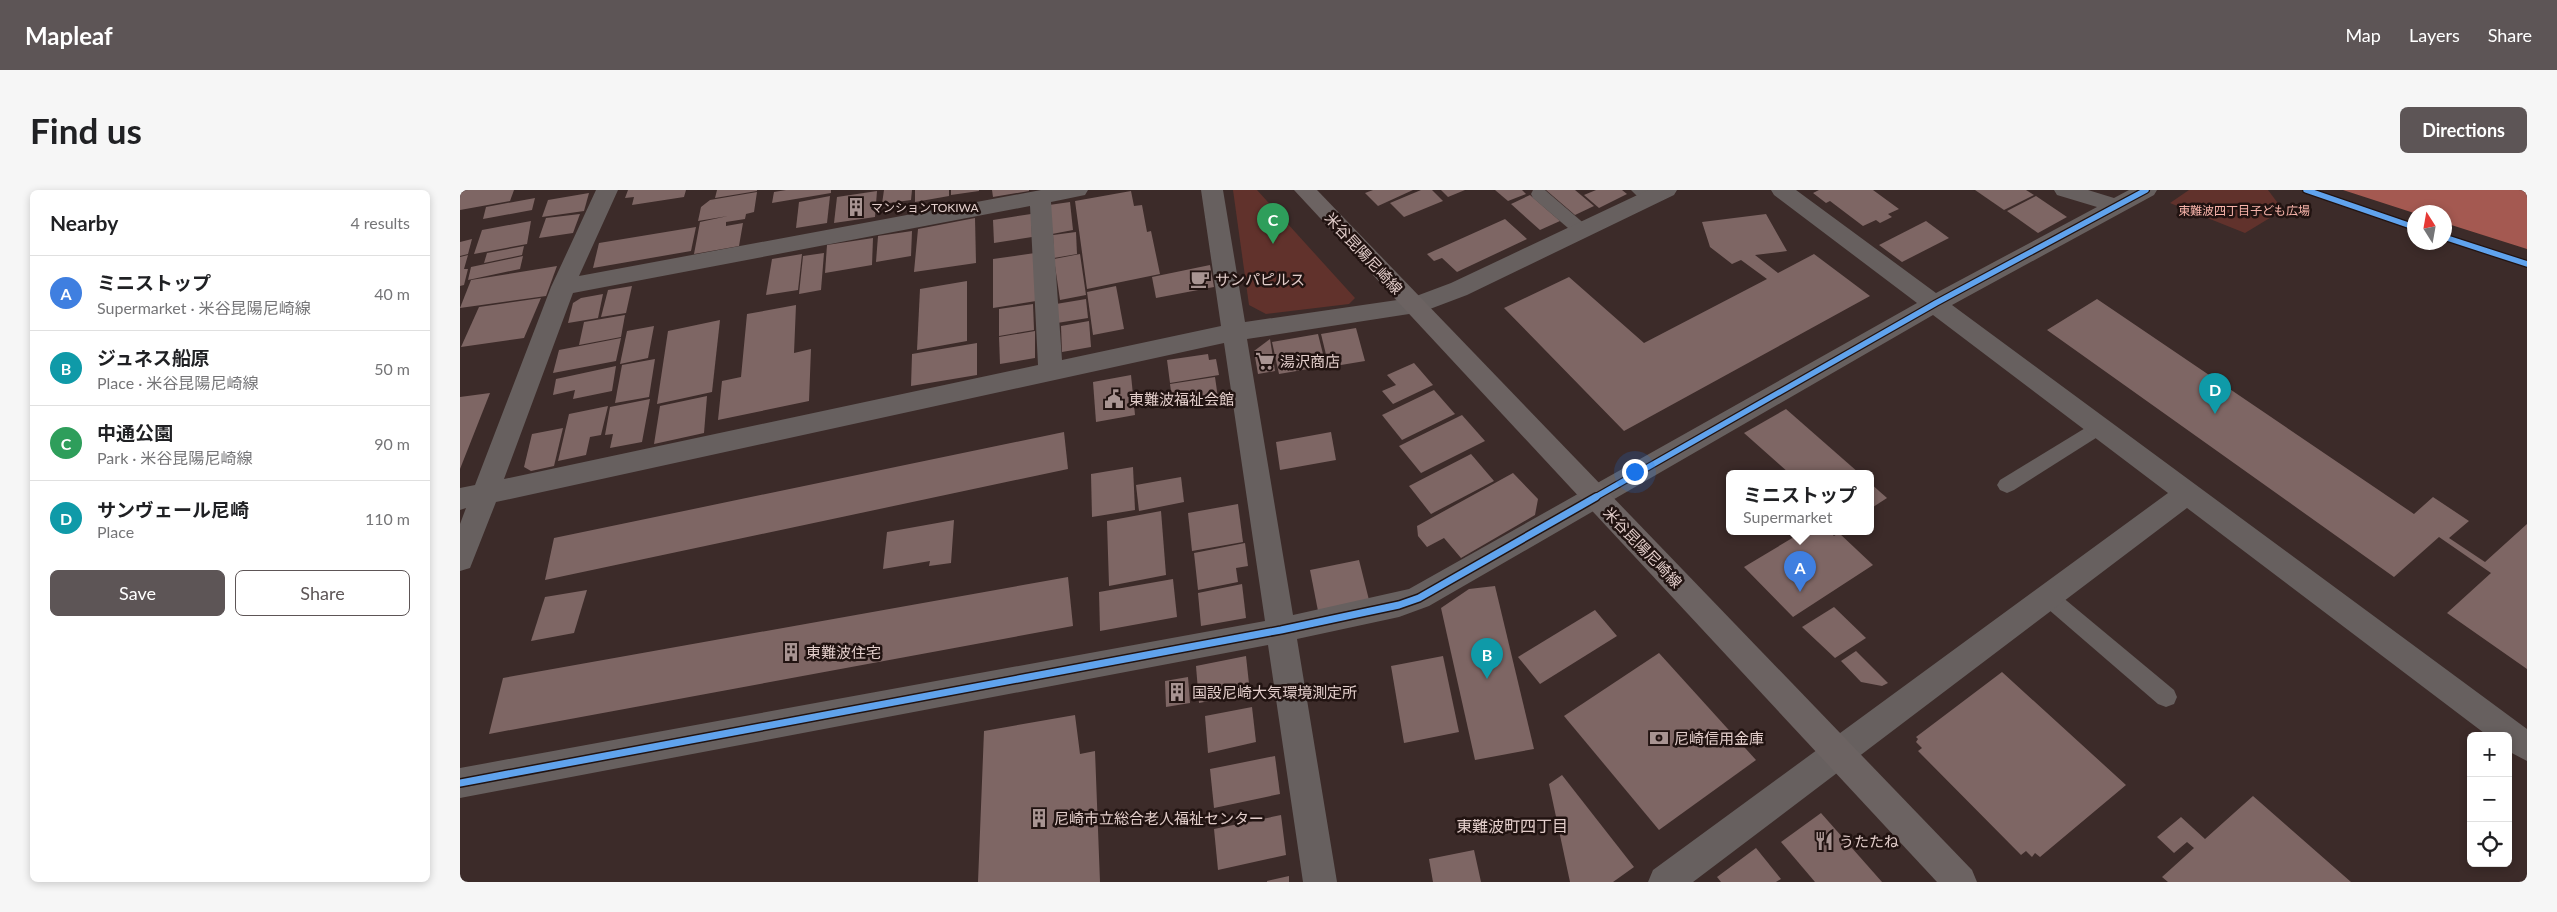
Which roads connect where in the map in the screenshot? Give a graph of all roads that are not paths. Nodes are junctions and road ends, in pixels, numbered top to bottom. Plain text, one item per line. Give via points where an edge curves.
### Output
1 (607, 190) edge
2 (1077, 190) edge
3 (1212, 190) edge
4 (1305, 190) edge
5 (1782, 190) edge
6 (2065, 190) edge
7 (2146, 190) edge
8 (1651, 193) edge
9 (1539, 194) dead end
10 (1040, 197) junction
11 (2114, 206) junction
12 (1581, 230) junction
13 (563, 287) junction
14 (1936, 303) junction
15 (1414, 306) junction
16 (1235, 332) junction
17 (1051, 372) junction
18 (2100, 426) junction
19 (2007, 485) dead end
20 (2188, 493) junction
21 (485, 495) junction
22 (1596, 498) junction
23 (460, 499) edge
24 (460, 560) edge
25 (2048, 597) junction
26 (1281, 630) junction
27 (2166, 697) dead end
28 (2527, 747) edge
29 (1840, 754) junction
30 (460, 783) edge
31 (1320, 882) edge
32 (1665, 882) edge
33 (1960, 882) edge

1 - 13 street
2 - 10 street
3 - 16 street
4 - 15 main road, 米谷昆陽尼崎線
5 - 14 street
6 - 11 street
7 - 11 street
8 - 12 street
9 - 12 lane
10 - 13 street
10 - 17 street
11 - 14 street
12 - 15 street via 1458,289
13 - 21 street
14 - 18 street
14 - 22 street
15 - 16 street
15 - 22 main road, 米谷昆陽尼崎線
16 - 17 street
16 - 26 street
17 - 21 street
18 - 19 lane
18 - 20 street
20 - 25 street
20 - 28 street
21 - 23 street
21 - 24 street
22 - 26 street via 1419,598
22 - 29 main road, 米谷昆陽尼崎線
25 - 27 lane
25 - 29 street
26 - 30 street
26 - 31 street
29 - 32 street
29 - 33 main road, 米谷昆陽尼崎線

